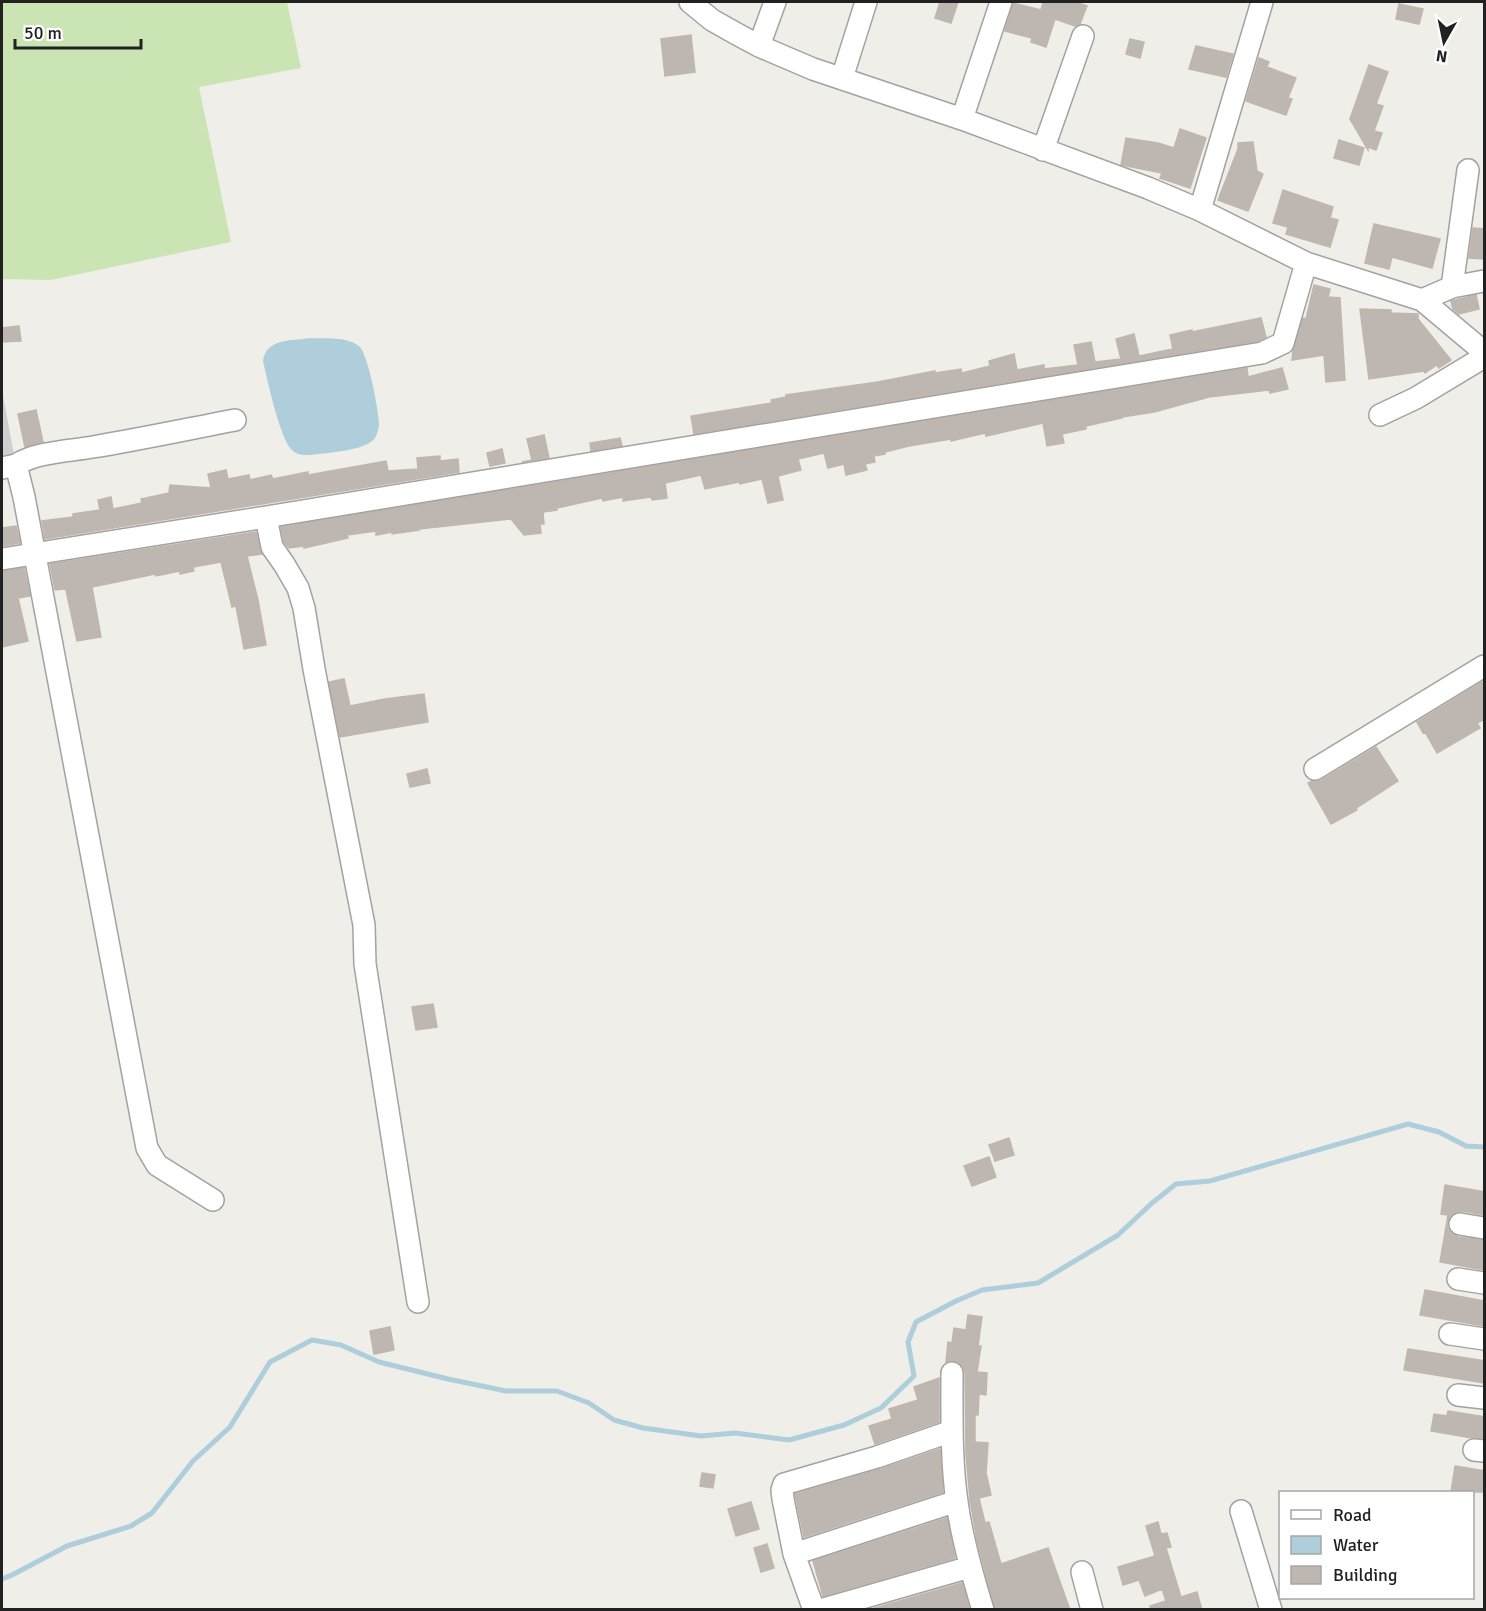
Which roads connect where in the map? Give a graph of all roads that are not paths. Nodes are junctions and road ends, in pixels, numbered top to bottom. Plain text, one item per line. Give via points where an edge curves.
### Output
1 (690, 2) edge
2 (775, 2) edge
3 (866, 2) edge
4 (1001, 2) edge
5 (1262, 2) edge
6 (1083, 36) dead end
7 (759, 46) junction
8 (842, 78) junction
9 (962, 118) junction
10 (1043, 150) junction
11 (1468, 170) dead end
12 (1200, 210) junction
13 (1306, 263) junction
14 (1485, 281) edge
15 (1452, 287) junction
16 (1422, 300) junction
17 (1485, 352) edge
18 (1485, 357) edge
19 (1380, 415) dead end
20 (235, 420) dead end
21 (9, 466) edge
22 (266, 517) junction
23 (35, 554) junction
24 (2, 559) edge
25 (1485, 666) edge
26 (1315, 769) dead end
27 (213, 1200) dead end
28 (1460, 1224) dead end
29 (1485, 1228) edge
30 (1458, 1279) dead end
31 (1485, 1283) edge
32 (418, 1302) dead end
33 (1450, 1334) dead end
34 (1485, 1339) edge
35 (952, 1373) dead end
36 (1458, 1395) dead end
37 (1485, 1398) edge
38 (952, 1431) junction
39 (957, 1502) junction
40 (1241, 1511) dead end
41 (794, 1554) junction
42 (970, 1567) junction
43 (1082, 1572) dead end
44 (814, 1610) edge
45 (820, 1610) edge
46 (983, 1610) edge
47 (1092, 1610) edge
48 (1271, 1610) edge

1 - 7 street via 712,20
2 - 7 street
3 - 8 street
4 - 9 street
5 - 12 street
6 - 10 street
7 - 8 street
8 - 9 street
9 - 10 street
10 - 12 street
11 - 15 street
12 - 13 street
13 - 16 street
13 - 22 street via 1282,343 1263,353
14 - 15 street
15 - 16 street
16 - 17 street
18 - 19 street
20 - 21 street via 42,455
21 - 23 street
22 - 23 street
22 - 32 street via 272,547 298,588 304,608 364,925 365,964
23 - 24 street
23 - 27 street via 147,1148 157,1165
25 - 26 street
28 - 29 street
30 - 31 street
33 - 34 street
35 - 38 street
36 - 37 street
38 - 39 street
38 - 41 street via 784,1484 783,1499
39 - 41 street
39 - 42 street
40 - 48 street
41 - 44 street
42 - 45 street
42 - 46 street
43 - 47 street

